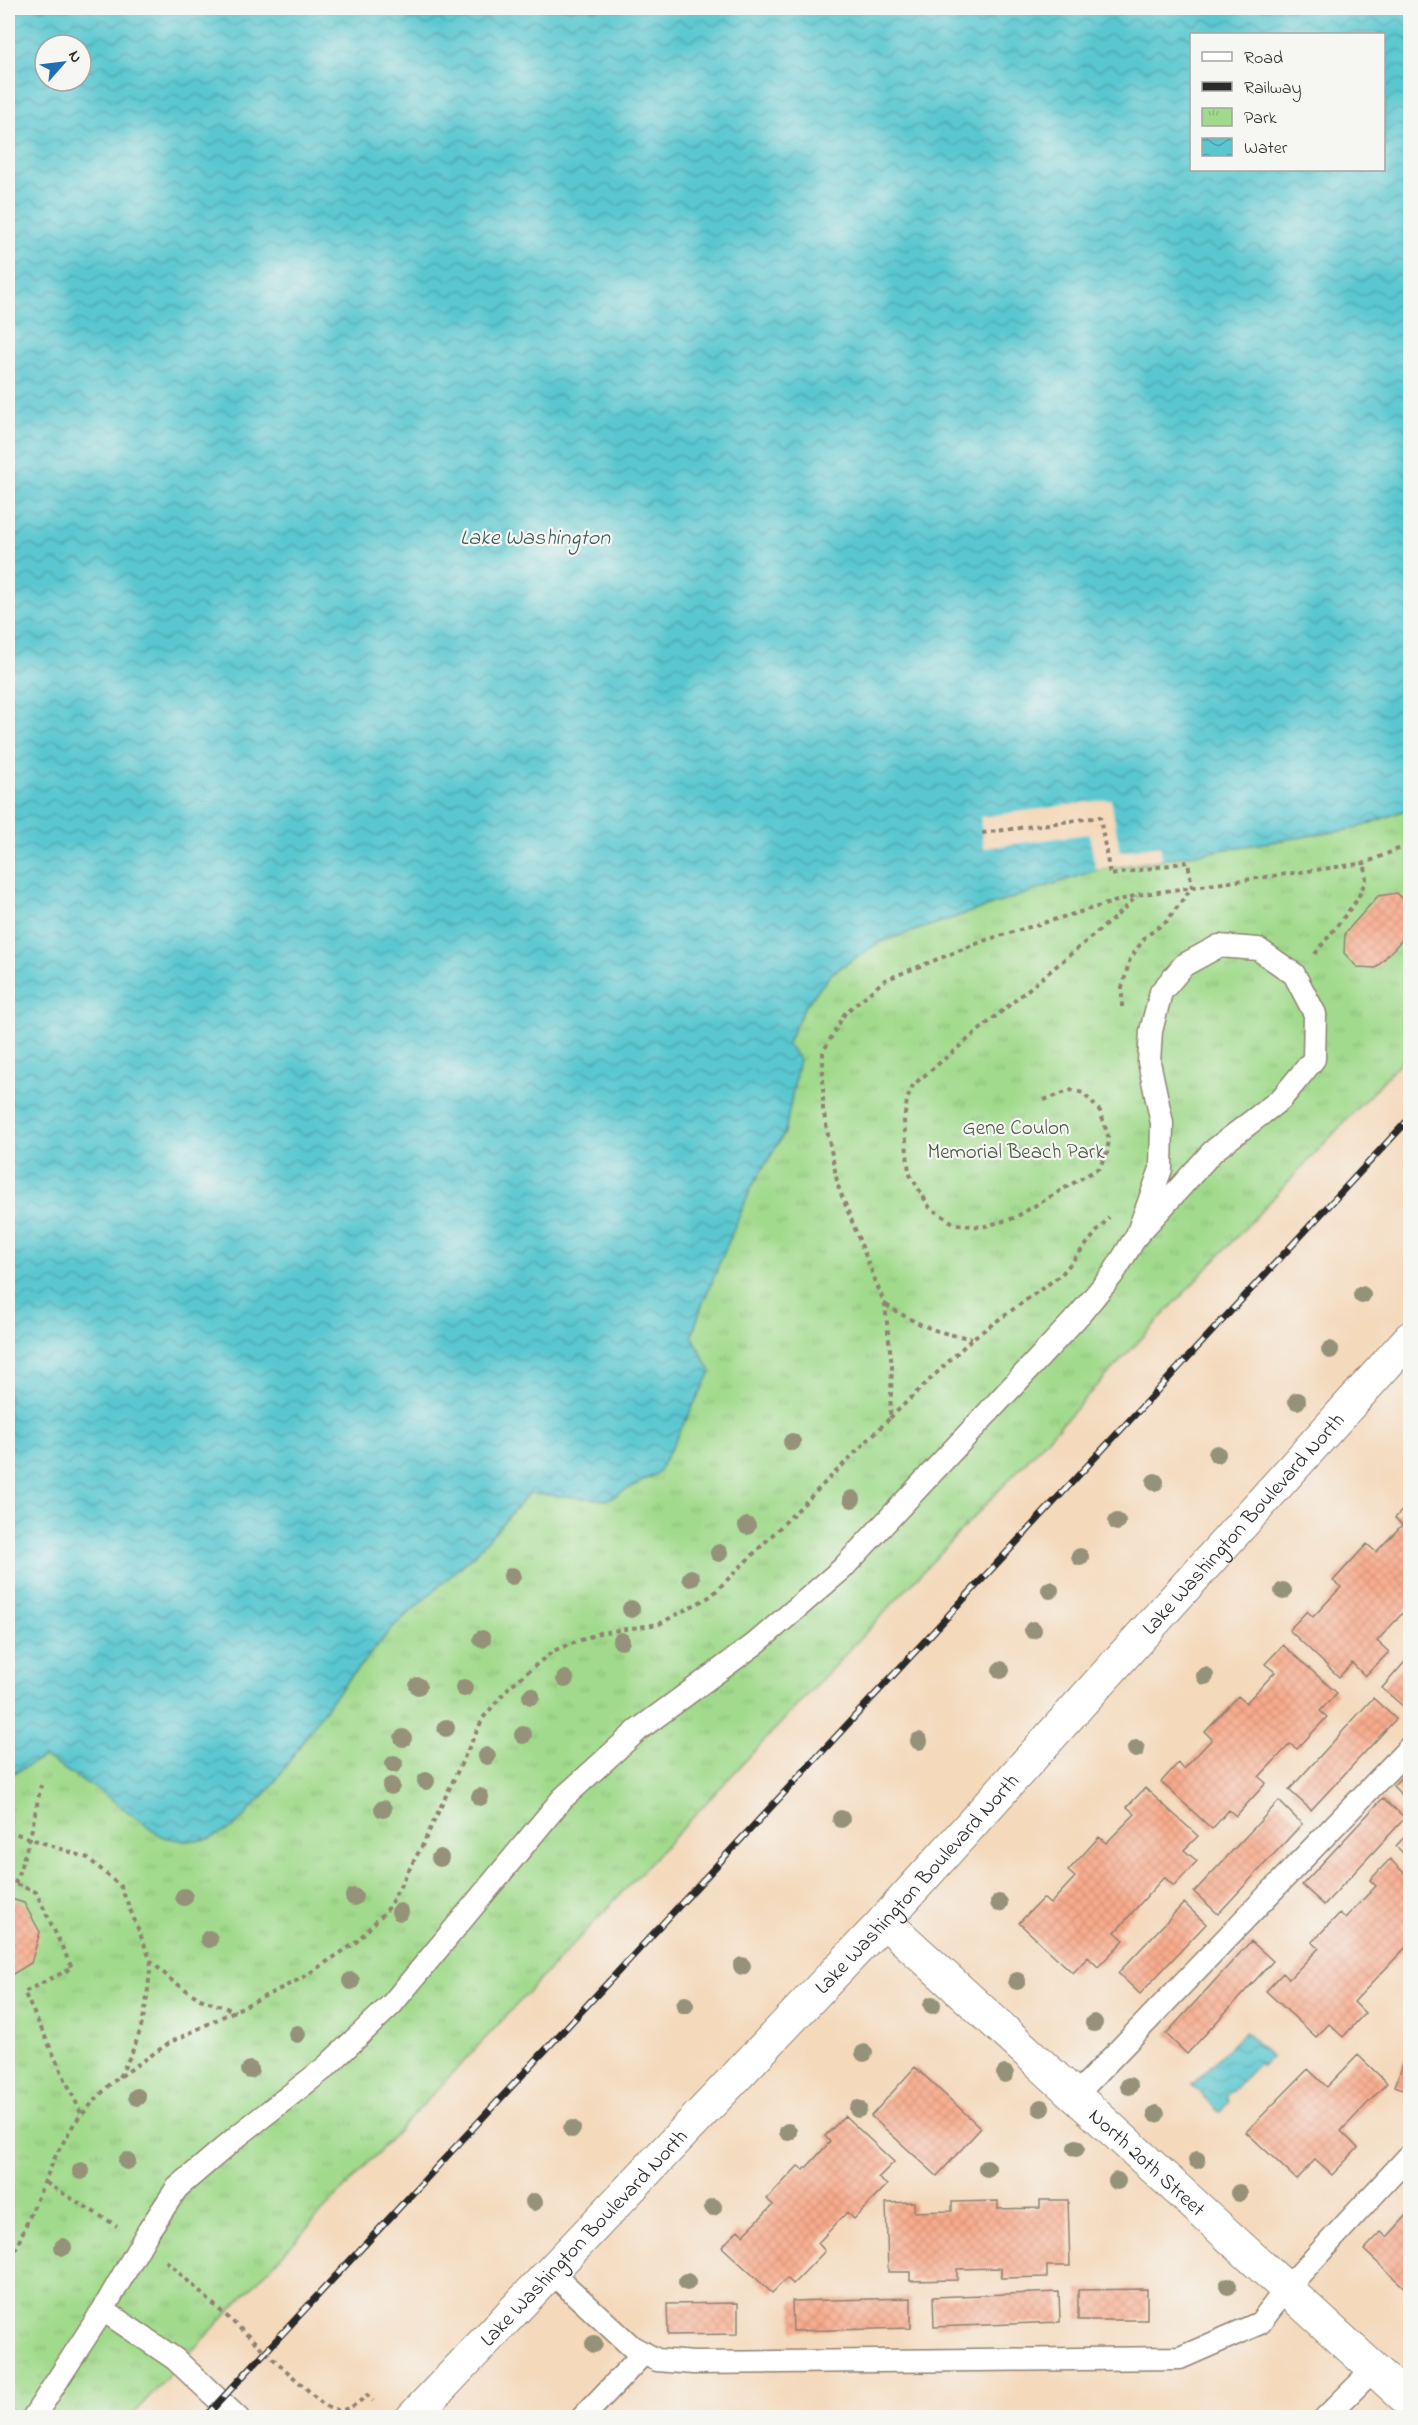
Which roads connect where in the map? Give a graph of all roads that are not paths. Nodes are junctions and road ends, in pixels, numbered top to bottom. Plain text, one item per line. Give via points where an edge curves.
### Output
1 (1137, 1235) junction
2 (1410, 1338) edge
3 (1410, 1747) edge
4 (884, 1921) junction
5 (1076, 2096) junction
6 (1410, 2155) edge
7 (551, 2272) junction
8 (1286, 2289) junction
9 (103, 2310) junction
10 (644, 2353) junction
11 (1374, 2369) junction
12 (1410, 2402) edge
13 (224, 2409) edge
14 (33, 2418) edge
15 (238, 2418) edge
16 (412, 2418) edge
17 (582, 2418) edge
18 (1325, 2418) edge

1 - 1 lane via 1213,1151 1281,1099 1314,1059 1315,1014 1294,974 1258,949 1219,946 1184,965 1161,992 1151,1030 1149,1062 1162,1123 1161,1169
1 - 9 lane via 1113,1274 1080,1314 842,1569 755,1644 638,1730 562,1799 392,2004 326,2067 177,2188
2 - 4 street, Lake Washington Boulevard North
3 - 5 lane
4 - 5 street, North 20th Street
4 - 7 street, Lake Washington Boulevard North
5 - 8 street, North 20th Street
6 - 8 lane
7 - 10 lane via 632,2347
7 - 16 street, Lake Washington Boulevard North
8 - 10 lane via 1260,2323 1180,2358 693,2363 657,2360
8 - 11 street, North 20th Street
9 - 13 lane via 175,2359
9 - 14 lane
10 - 17 lane
11 - 12 street, North 20th Street
11 - 18 lane
13 - 15 lane

